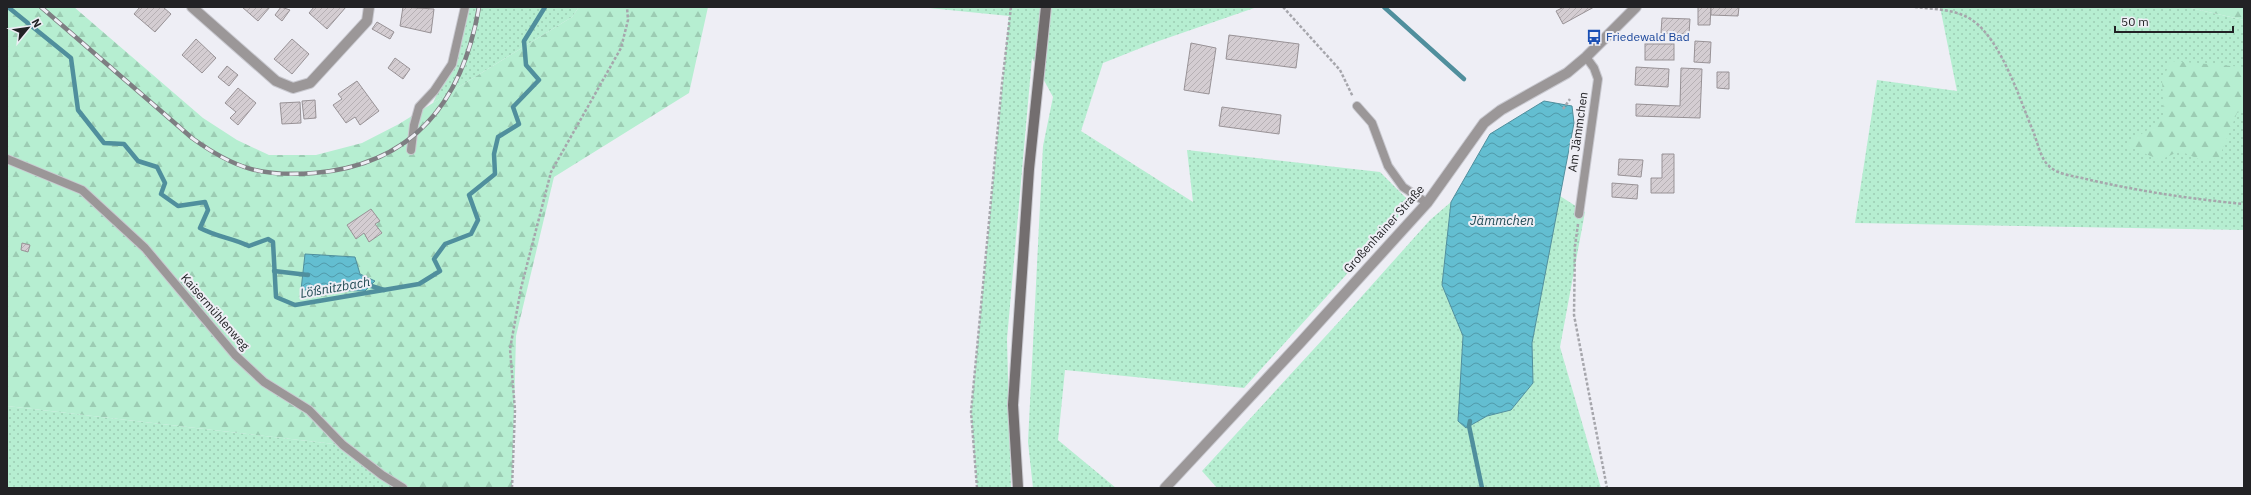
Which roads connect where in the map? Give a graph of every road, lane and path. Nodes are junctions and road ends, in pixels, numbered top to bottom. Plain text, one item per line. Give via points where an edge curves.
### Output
1 (192, 7) edge
2 (369, 7) edge
3 (465, 7) edge
4 (627, 7) edge
5 (1011, 7) edge
6 (1046, 7) edge
7 (1283, 7) edge
8 (1636, 7) edge
9 (1915, 7) edge
10 (1586, 57) junction
11 (1570, 99) dead end
12 (1358, 106) joint
13 (1563, 109) dead end
14 (411, 150) dead end
15 (7, 160) edge
16 (1426, 203) junction
17 (2244, 204) edge
18 (1579, 214) joint
19 (403, 488) edge
20 (512, 488) edge
21 (977, 488) edge
22 (1018, 488) edge
23 (1165, 488) edge
24 (1607, 488) edge

1 - 2 street via 276,81 293,88 310,83 367,22
3 - 14 lane via 452,64 434,91 419,107
4 - 20 path via 628,20 621,48 551,172 521,288 510,349 515,410
5 - 21 path via 971,412
6 - 22 main road via 1029,169 1013,405
7 - 12 path via 1340,70
8 - 10 street, Großenhainer Straße
9 - 17 path via 1966,16 1987,35 2004,64 2040,153 2050,167 2066,174 2110,184 2184,198
10 - 16 street, Großenhainer Straße via 1566,73 1500,110 1484,123
10 - 18 lane, Am Jämmchen via 1598,79
11 - 13 path
12 - 16 lane via 1372,124 1388,166 1399,182
15 - 19 lane, Kaisermühlenweg via 82,190 145,248 235,355 258,376 309,410 343,446
16 - 23 street, Großenhainer Straße
18 - 24 path via 1575,246 1574,316

